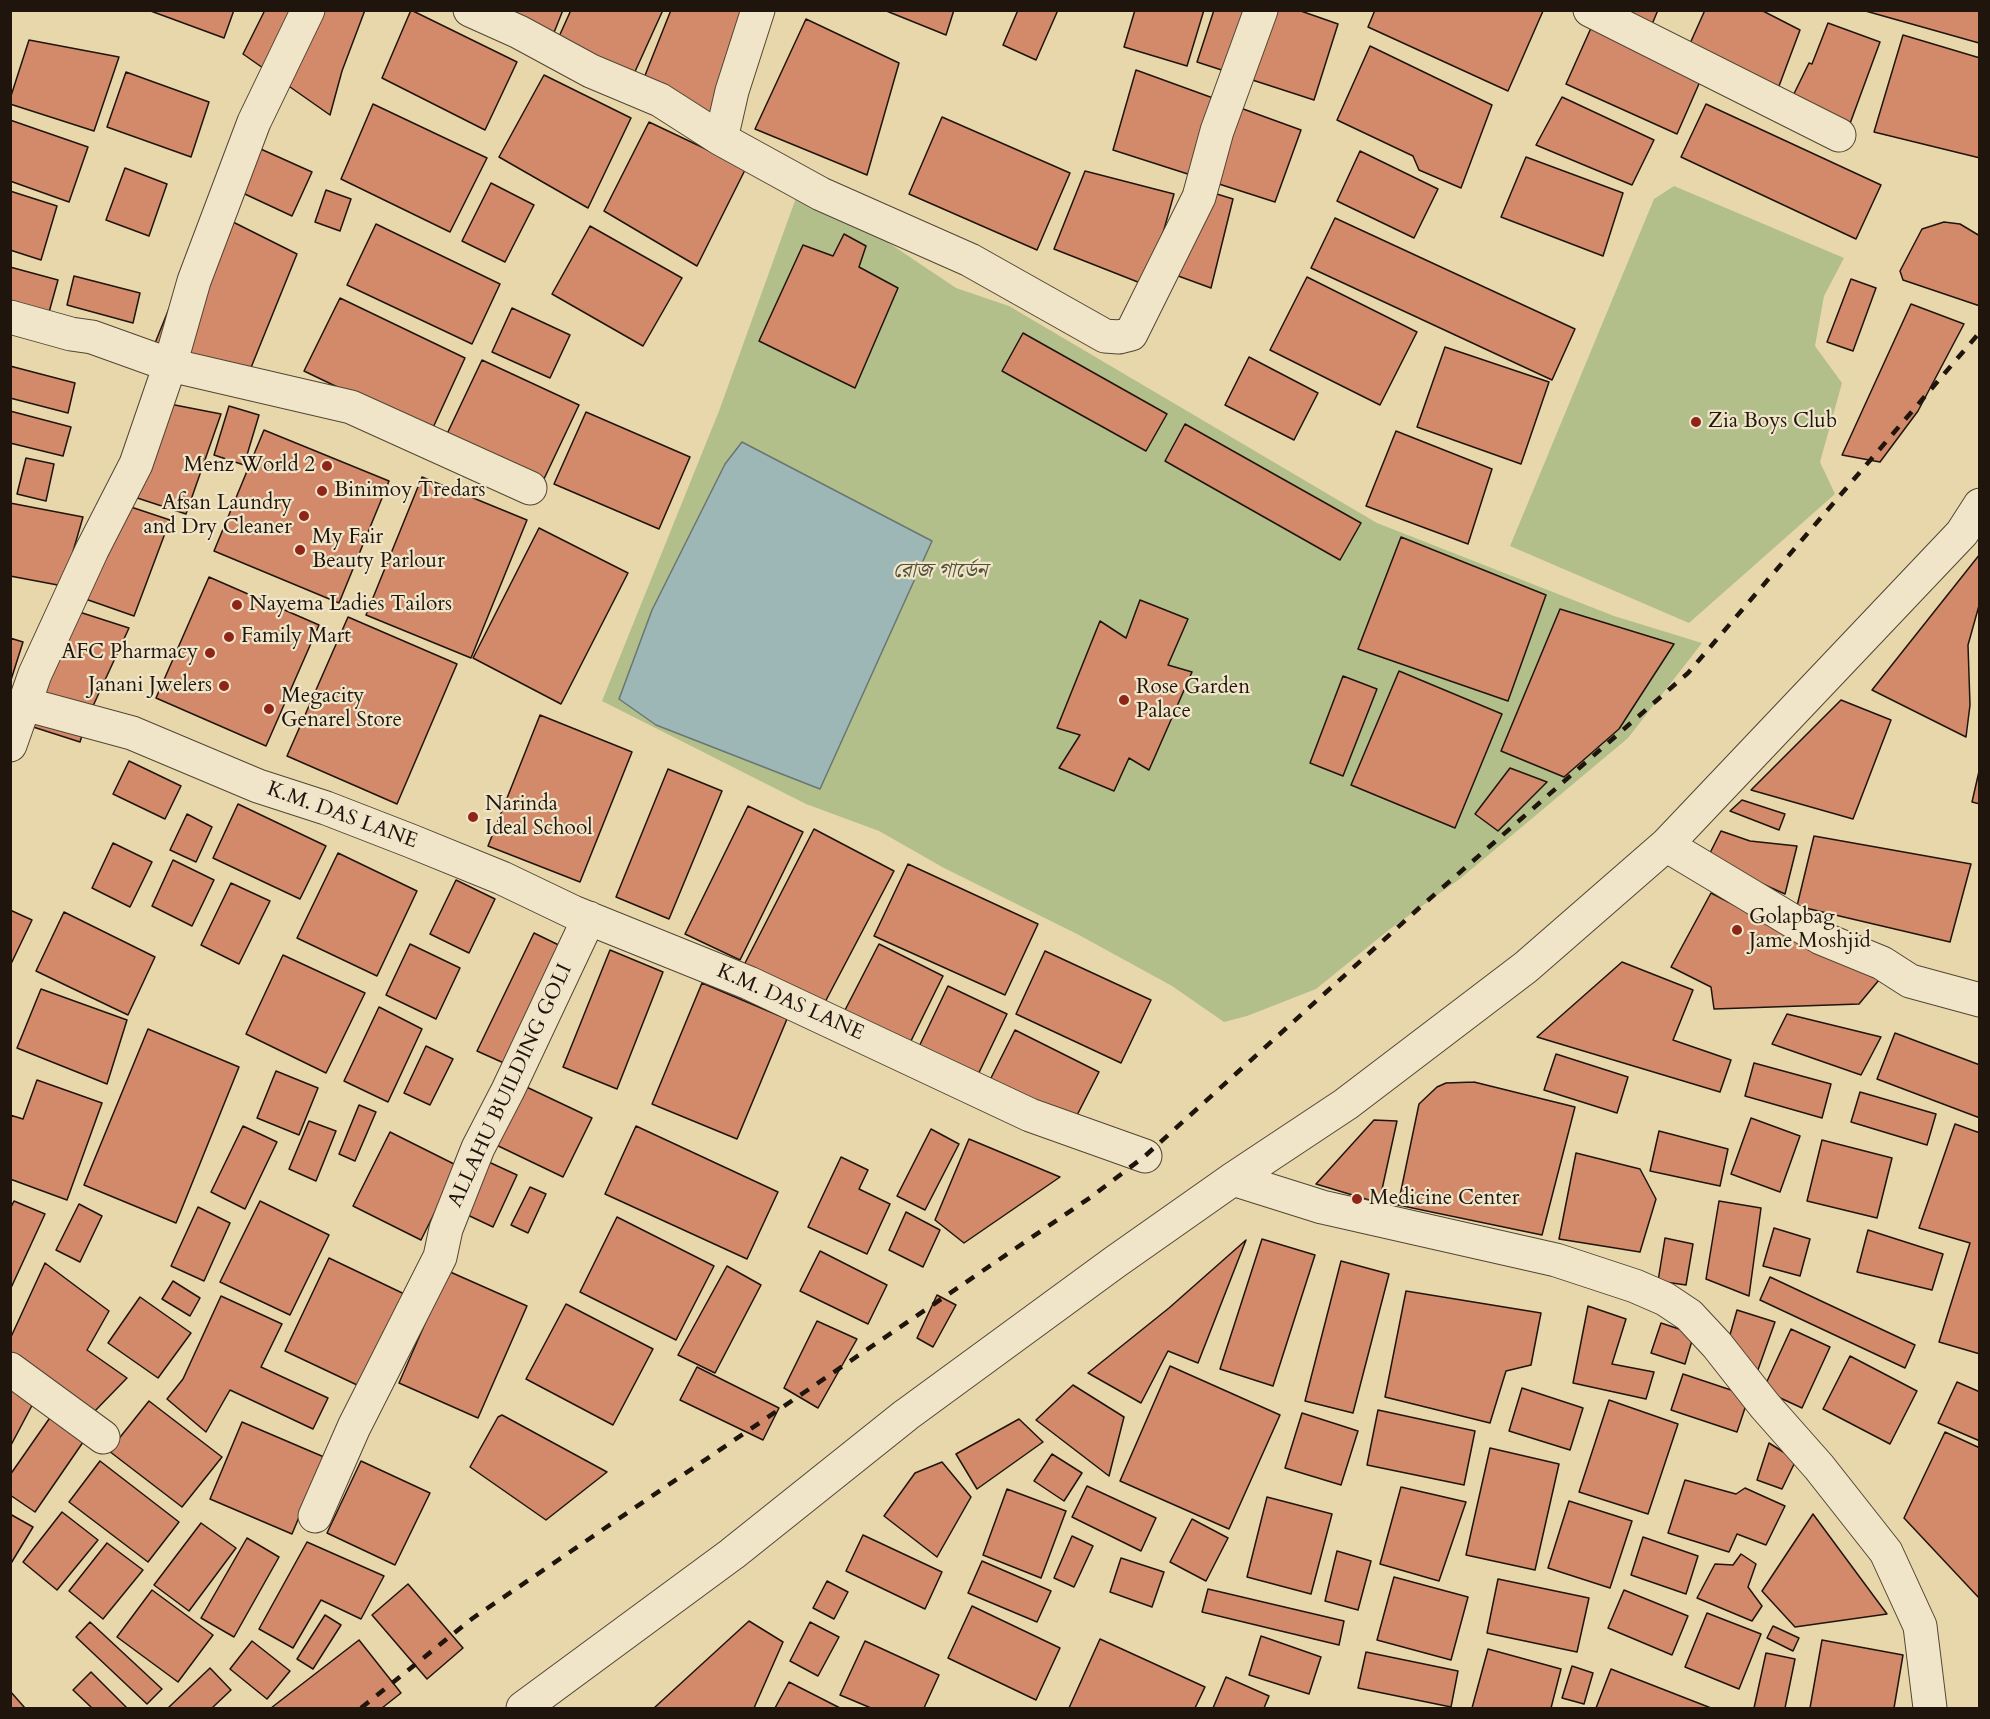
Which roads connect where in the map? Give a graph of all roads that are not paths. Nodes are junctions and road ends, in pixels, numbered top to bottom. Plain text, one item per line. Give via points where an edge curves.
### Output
1 (308, 10) edge
2 (470, 10) edge
3 (758, 10) edge
4 (1261, 10) edge
5 (1590, 10) edge
6 (1839, 135) dead end
7 (721, 140) junction
8 (10, 317) edge
9 (170, 365) junction
10 (530, 488) dead end
11 (1980, 506) edge
12 (1971, 536) edge
13 (25, 704) junction
14 (10, 745) edge
15 (1666, 845) junction
16 (589, 918) junction
17 (1980, 1000) edge
18 (1145, 1156) dead end
19 (1233, 1179) junction
20 (10, 1369) edge
21 (103, 1437) dead end
22 (315, 1516) dead end
23 (523, 1708) edge
24 (1930, 1708) edge

1 - 9 street via 254,122 194,281
2 - 7 street via 591,71 660,100
3 - 7 street
4 - 7 street via 1217,131 1199,197 1131,334 1119,337 1105,336 970,260 820,194
5 - 6 street
8 - 9 street via 92,337
9 - 10 street via 351,407
9 - 13 street via 136,464 92,549
11 - 12 street
12 - 15 street
13 - 14 street
13 - 16 street, K.M. DAS LANE via 132,733 258,786 411,841
15 - 17 street via 1821,938 1882,963 1910,981
15 - 19 street via 1526,967 1346,1104
16 - 18 street, K.M. DAS LANE via 749,983 1030,1115
16 - 22 street, ALLAHU BUILDING GOLI via 478,1148 446,1229 440,1257 354,1426
19 - 23 street via 906,1415 732,1554
19 - 24 street via 1322,1207 1556,1260 1635,1286 1689,1315 1886,1552 1920,1626
20 - 21 street

